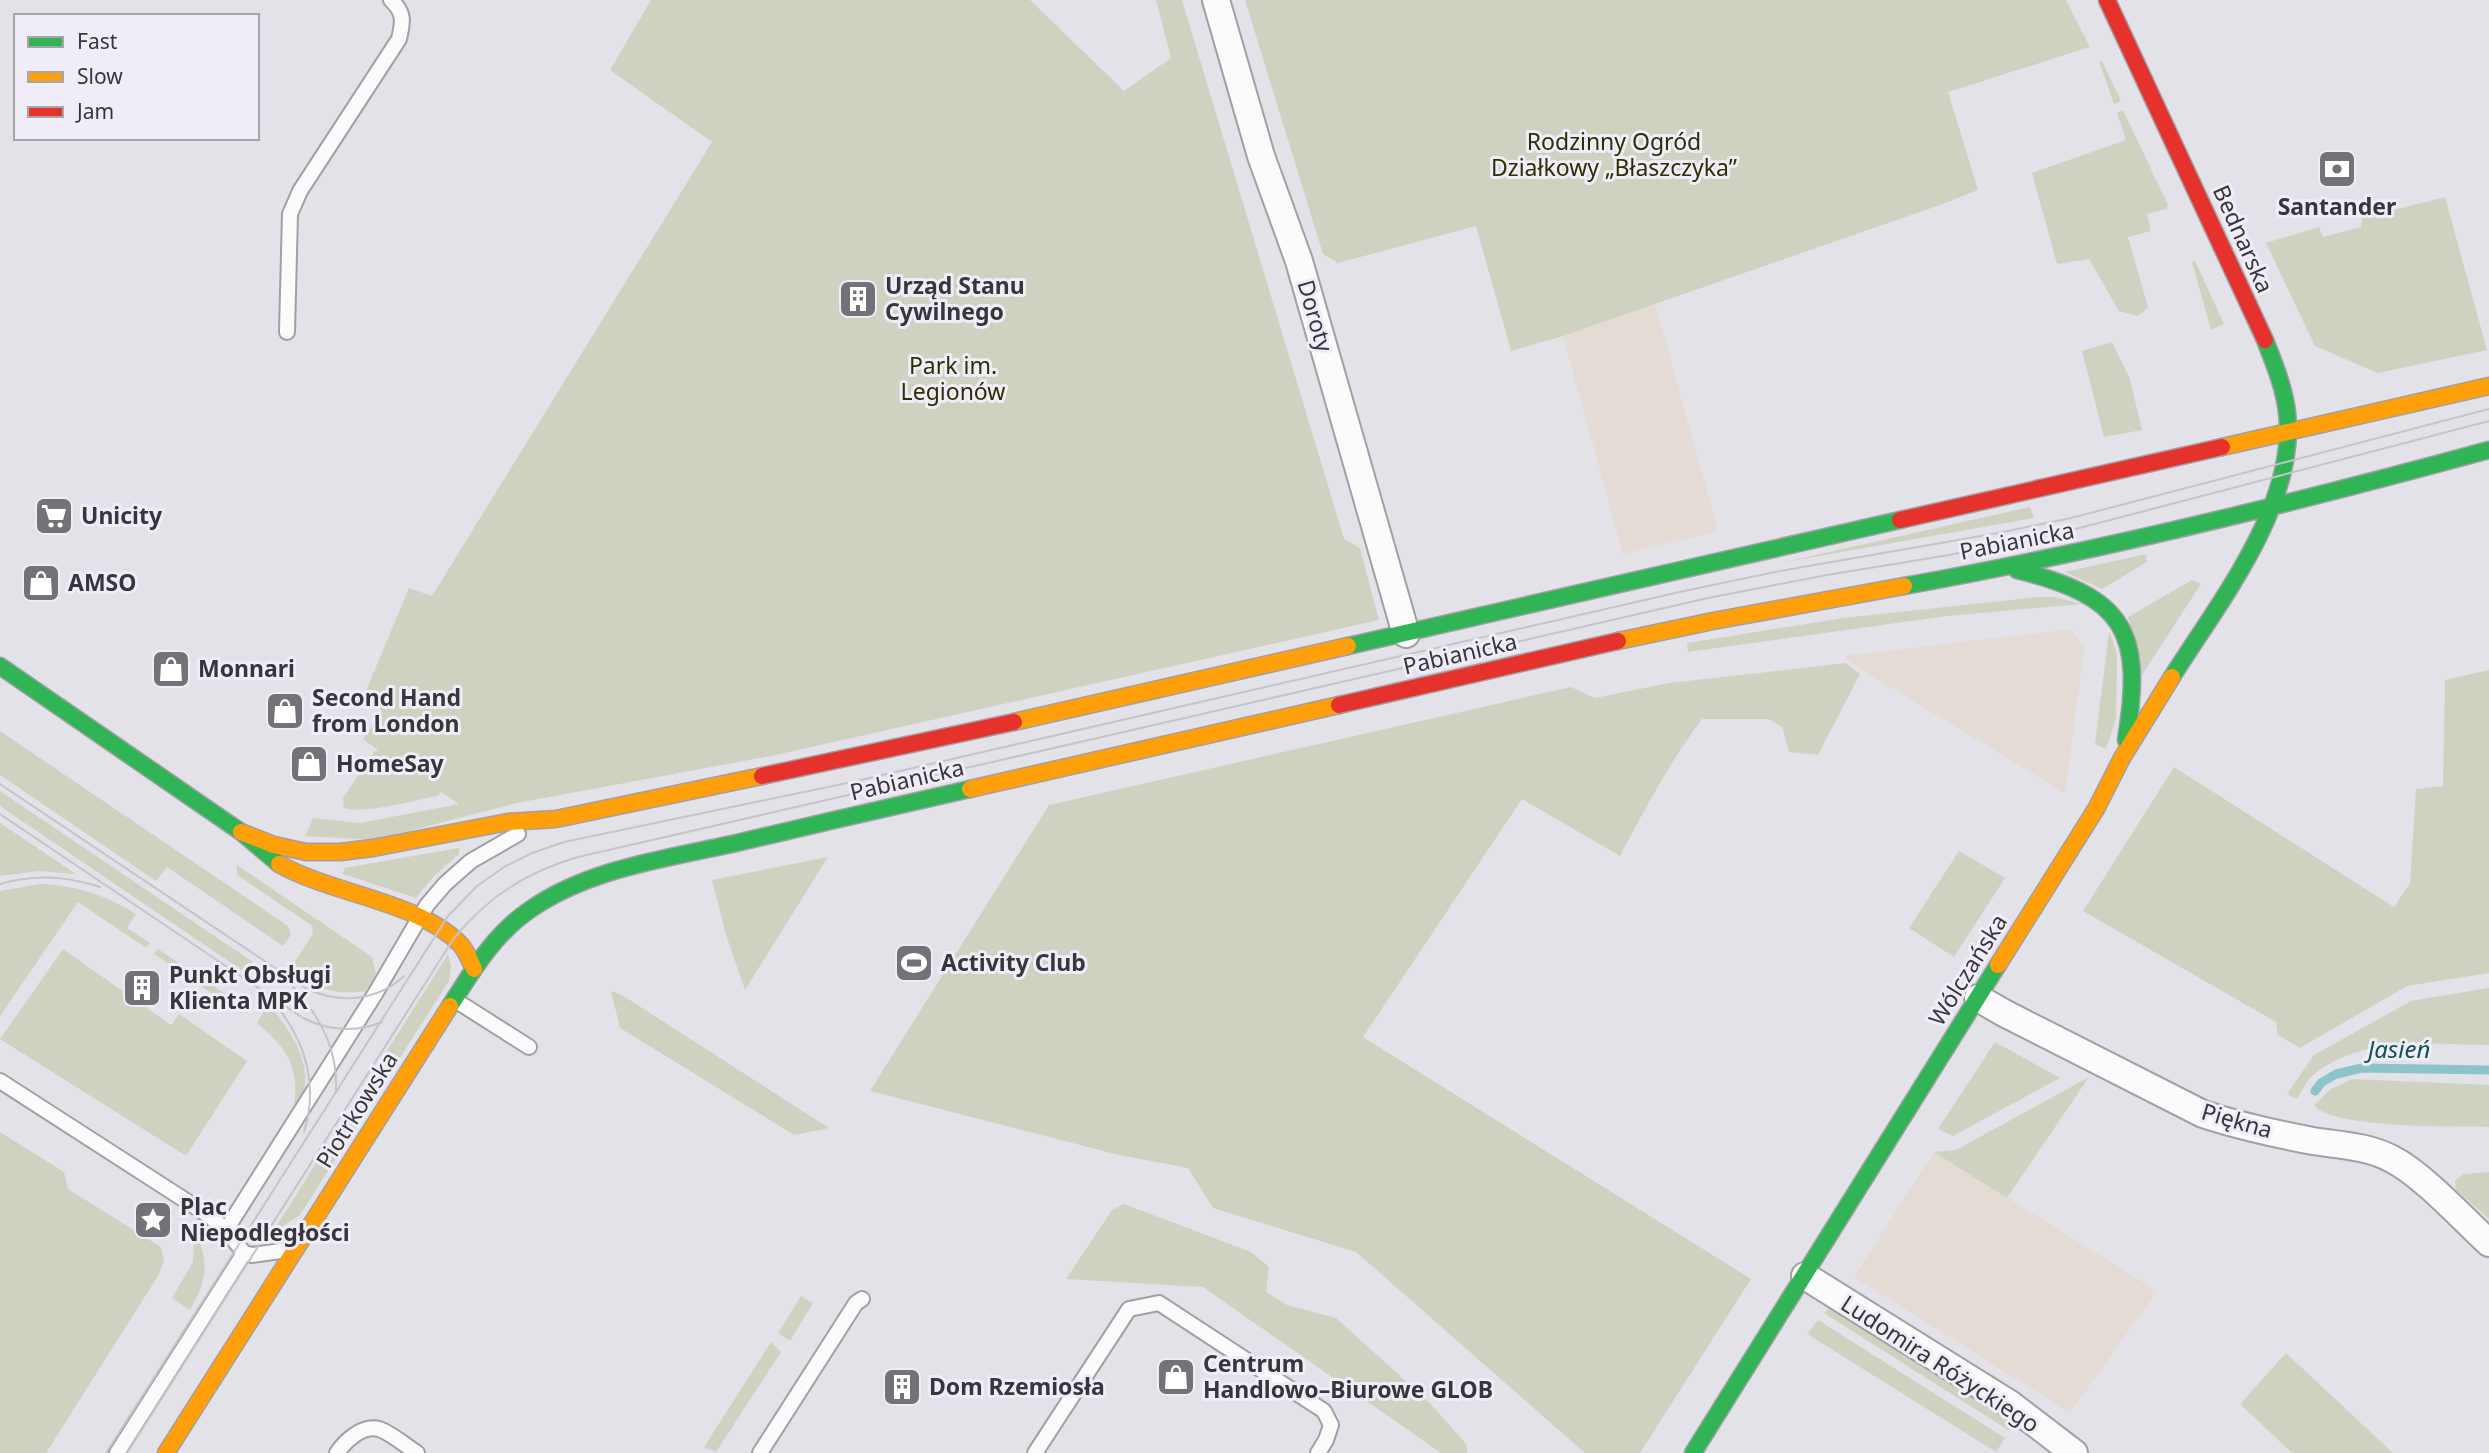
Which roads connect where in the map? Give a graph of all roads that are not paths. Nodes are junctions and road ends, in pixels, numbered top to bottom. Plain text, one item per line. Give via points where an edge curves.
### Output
1 (391, 0) edge
2 (1216, 0) edge
3 (2107, 0) edge
4 (288, 332) dead end
5 (2489, 386) edge
6 (2288, 430) junction
7 (2489, 450) edge
8 (2274, 507) junction
9 (2007, 568) junction
10 (1406, 634) junction
11 (0, 666) edge
12 (2122, 758) junction
13 (542, 822) junction
14 (241, 832) junction
15 (419, 916) junction
16 (474, 969) junction
17 (1978, 998) junction
18 (454, 1000) junction
19 (529, 1046) dead end
20 (0, 1081) edge
21 (226, 1230) junction
22 (2489, 1243) edge
23 (297, 1248) junction
24 (244, 1253) junction
25 (1805, 1276) junction
26 (862, 1299) dead end
27 (117, 1453) edge
28 (166, 1453) edge
29 (337, 1453) edge
30 (417, 1453) edge
31 (760, 1453) edge
32 (1035, 1453) edge
33 (1318, 1453) edge
34 (1693, 1453) edge
35 (2074, 1453) edge

1 - 4 lane via 400,9 399,40 300,191 290,215
2 - 10 street, Doroty via 1261,156 1299,261
3 - 6 street, Bednarska via 2271,357 2283,390
5 - 6 street, Pabianicka
6 - 8 street, Bednarska via 2284,475
6 - 10 street, Pabianicka
7 - 8 street, Pabianicka
8 - 9 street, Pabianicka
8 - 12 street, Wólczańska
9 - 12 street via 2046,575 2082,589 2119,623 2132,658 2133,689
9 - 16 street, Pabianicka via 1660,631 634,866 573,885 536,904 504,929
10 - 13 street, Pabianicka via 928,742
11 - 14 street
12 - 17 street, Wólczańska via 2096,809
13 - 14 street via 509,822 372,849 320,854 274,846
13 - 15 lane via 471,861
14 - 15 street via 268,856 310,880
15 - 16 street via 454,938
15 - 21 lane via 370,1003
16 - 18 street, Piotrkowska
17 - 22 street, Piękna via 2203,1114 2389,1157 2406,1167
17 - 25 street, Wólczańska
18 - 19 lane
18 - 23 street, Piotrkowska
20 - 21 lane
21 - 24 lane
23 - 24 lane via 276,1254
23 - 28 street, Piotrkowska
24 - 27 lane
25 - 34 street, Wólczańska
25 - 35 street, Ludomira Różyckiego via 2010,1404
26 - 31 lane
29 - 30 lane via 358,1433 379,1429
32 - 33 lane via 1129,1309 1159,1303 1324,1411 1331,1425

